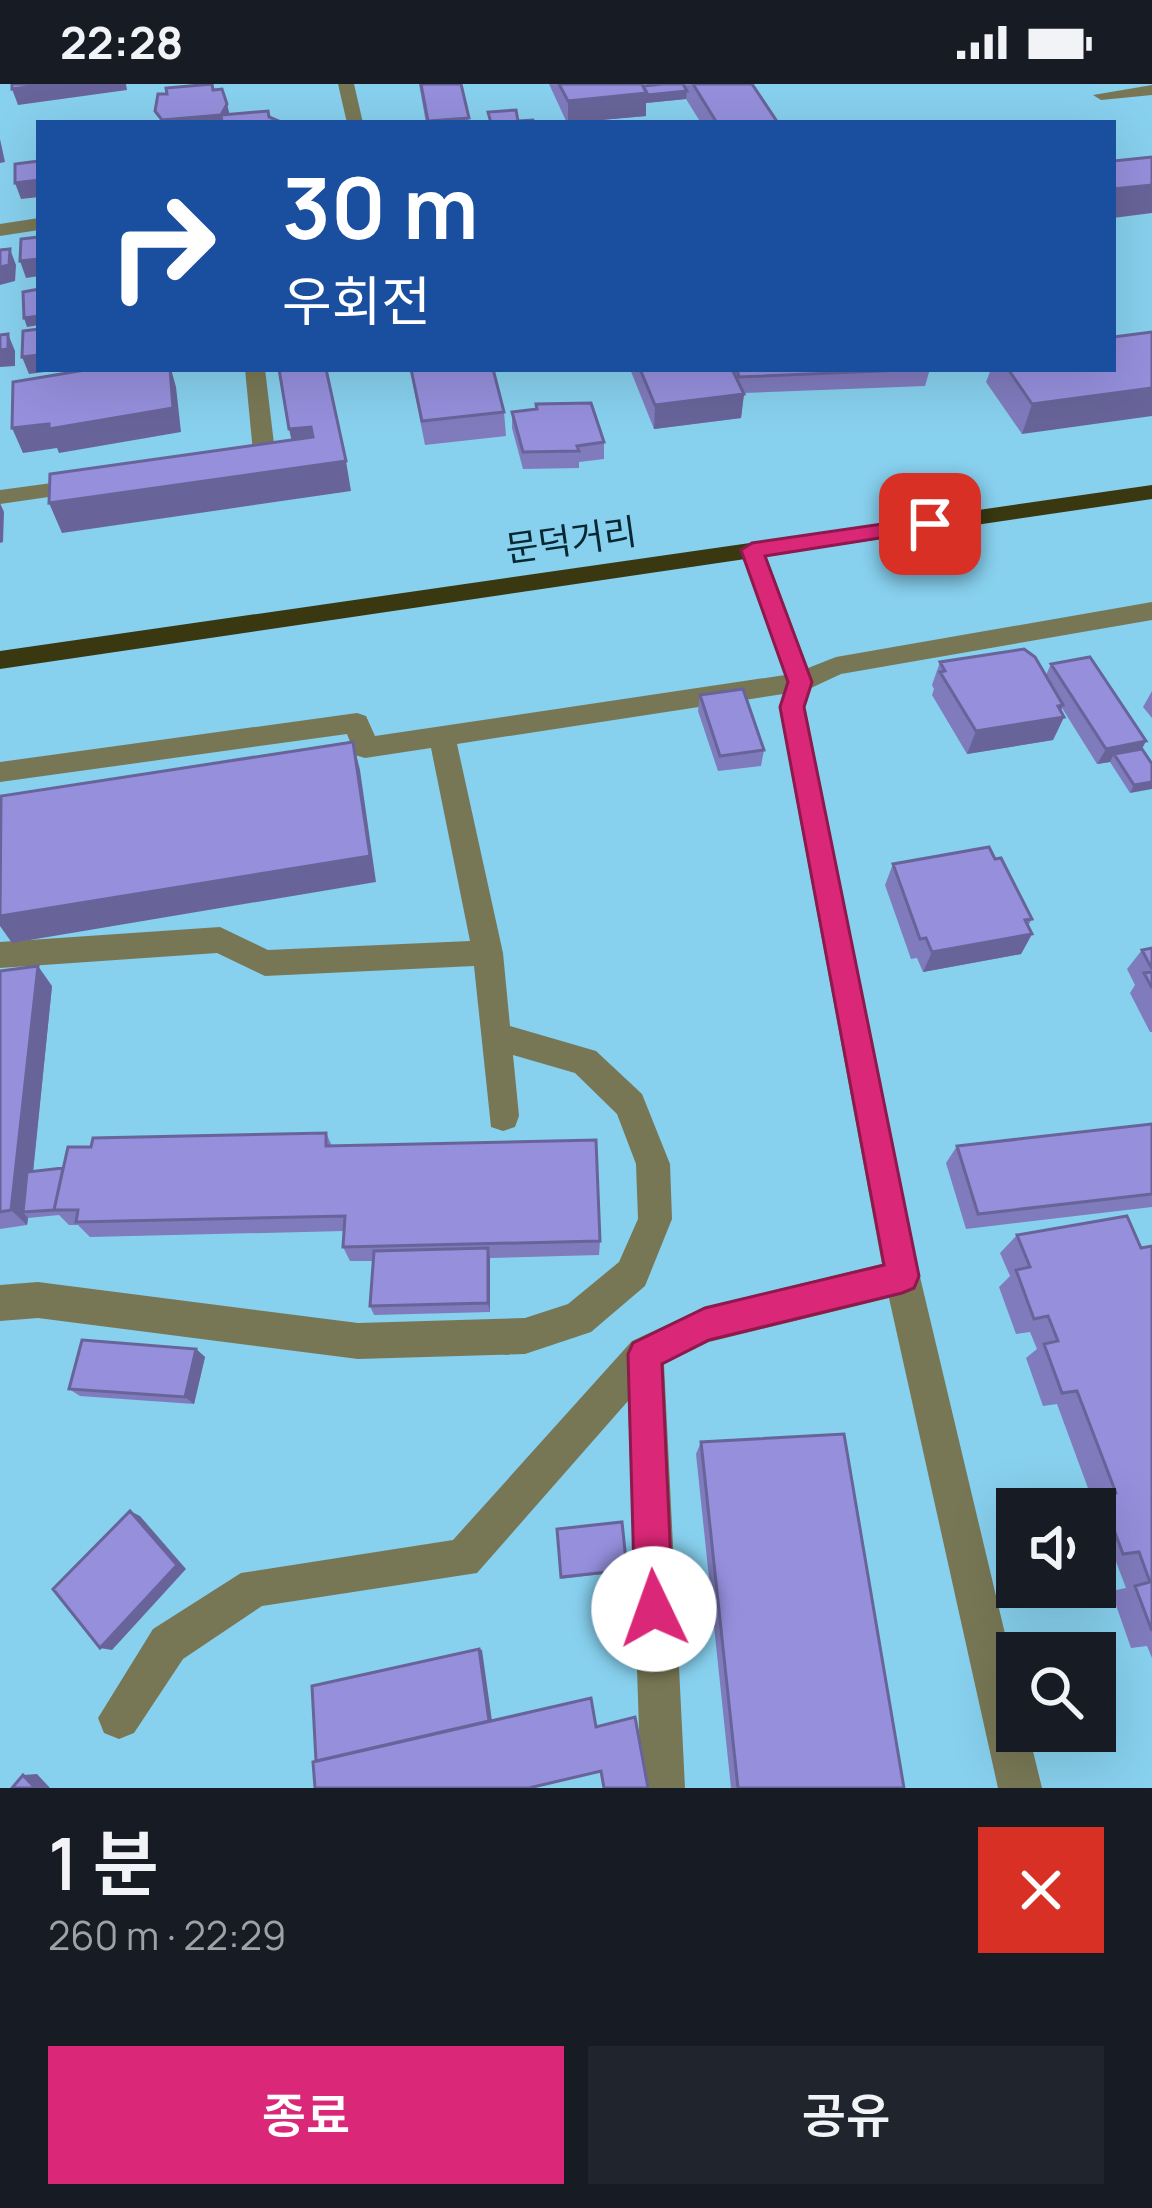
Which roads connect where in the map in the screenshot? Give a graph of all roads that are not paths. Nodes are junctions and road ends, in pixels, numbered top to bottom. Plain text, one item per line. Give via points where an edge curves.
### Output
1 (346, 84) edge
2 (1152, 90) edge
3 (1101, 95) dead end
4 (354, 120) edge
5 (36, 224) edge
6 (0, 230) edge
7 (255, 372) edge
8 (213, 470) edge
9 (118, 482) edge
10 (1152, 492) edge
11 (0, 496) edge
12 (752, 550) junction
13 (1152, 611) edge
14 (0, 660) edge
15 (800, 682) junction
16 (442, 736) junction
17 (0, 772) edge
18 (488, 953) junction
19 (0, 955) edge
20 (495, 1036) junction
21 (503, 1116) dead end
22 (902, 1276) junction
23 (0, 1303) edge
24 (645, 1354) junction
25 (119, 1718) dead end
26 (663, 1788) edge
27 (1020, 1788) edge

1 - 4 street
2 - 3 street
5 - 6 street
7 - 8 street via 264,452 259,462
9 - 11 street
10 - 12 main road, 문덕거리
12 - 14 main road, 문덕거리
12 - 15 street
13 - 15 street via 915,649
15 - 16 street
15 - 22 street via 792,707
16 - 17 street via 365,748 357,723
16 - 18 street
18 - 19 street via 265,963 220,940
18 - 20 street
20 - 21 street
20 - 23 street via 585,1060 629,1105 652,1164 655,1219 632,1274 578,1318 525,1336 358,1342 38,1300
22 - 24 street via 705,1325
22 - 27 street
24 - 25 street via 463,1558 255,1588 168,1644
24 - 26 street

